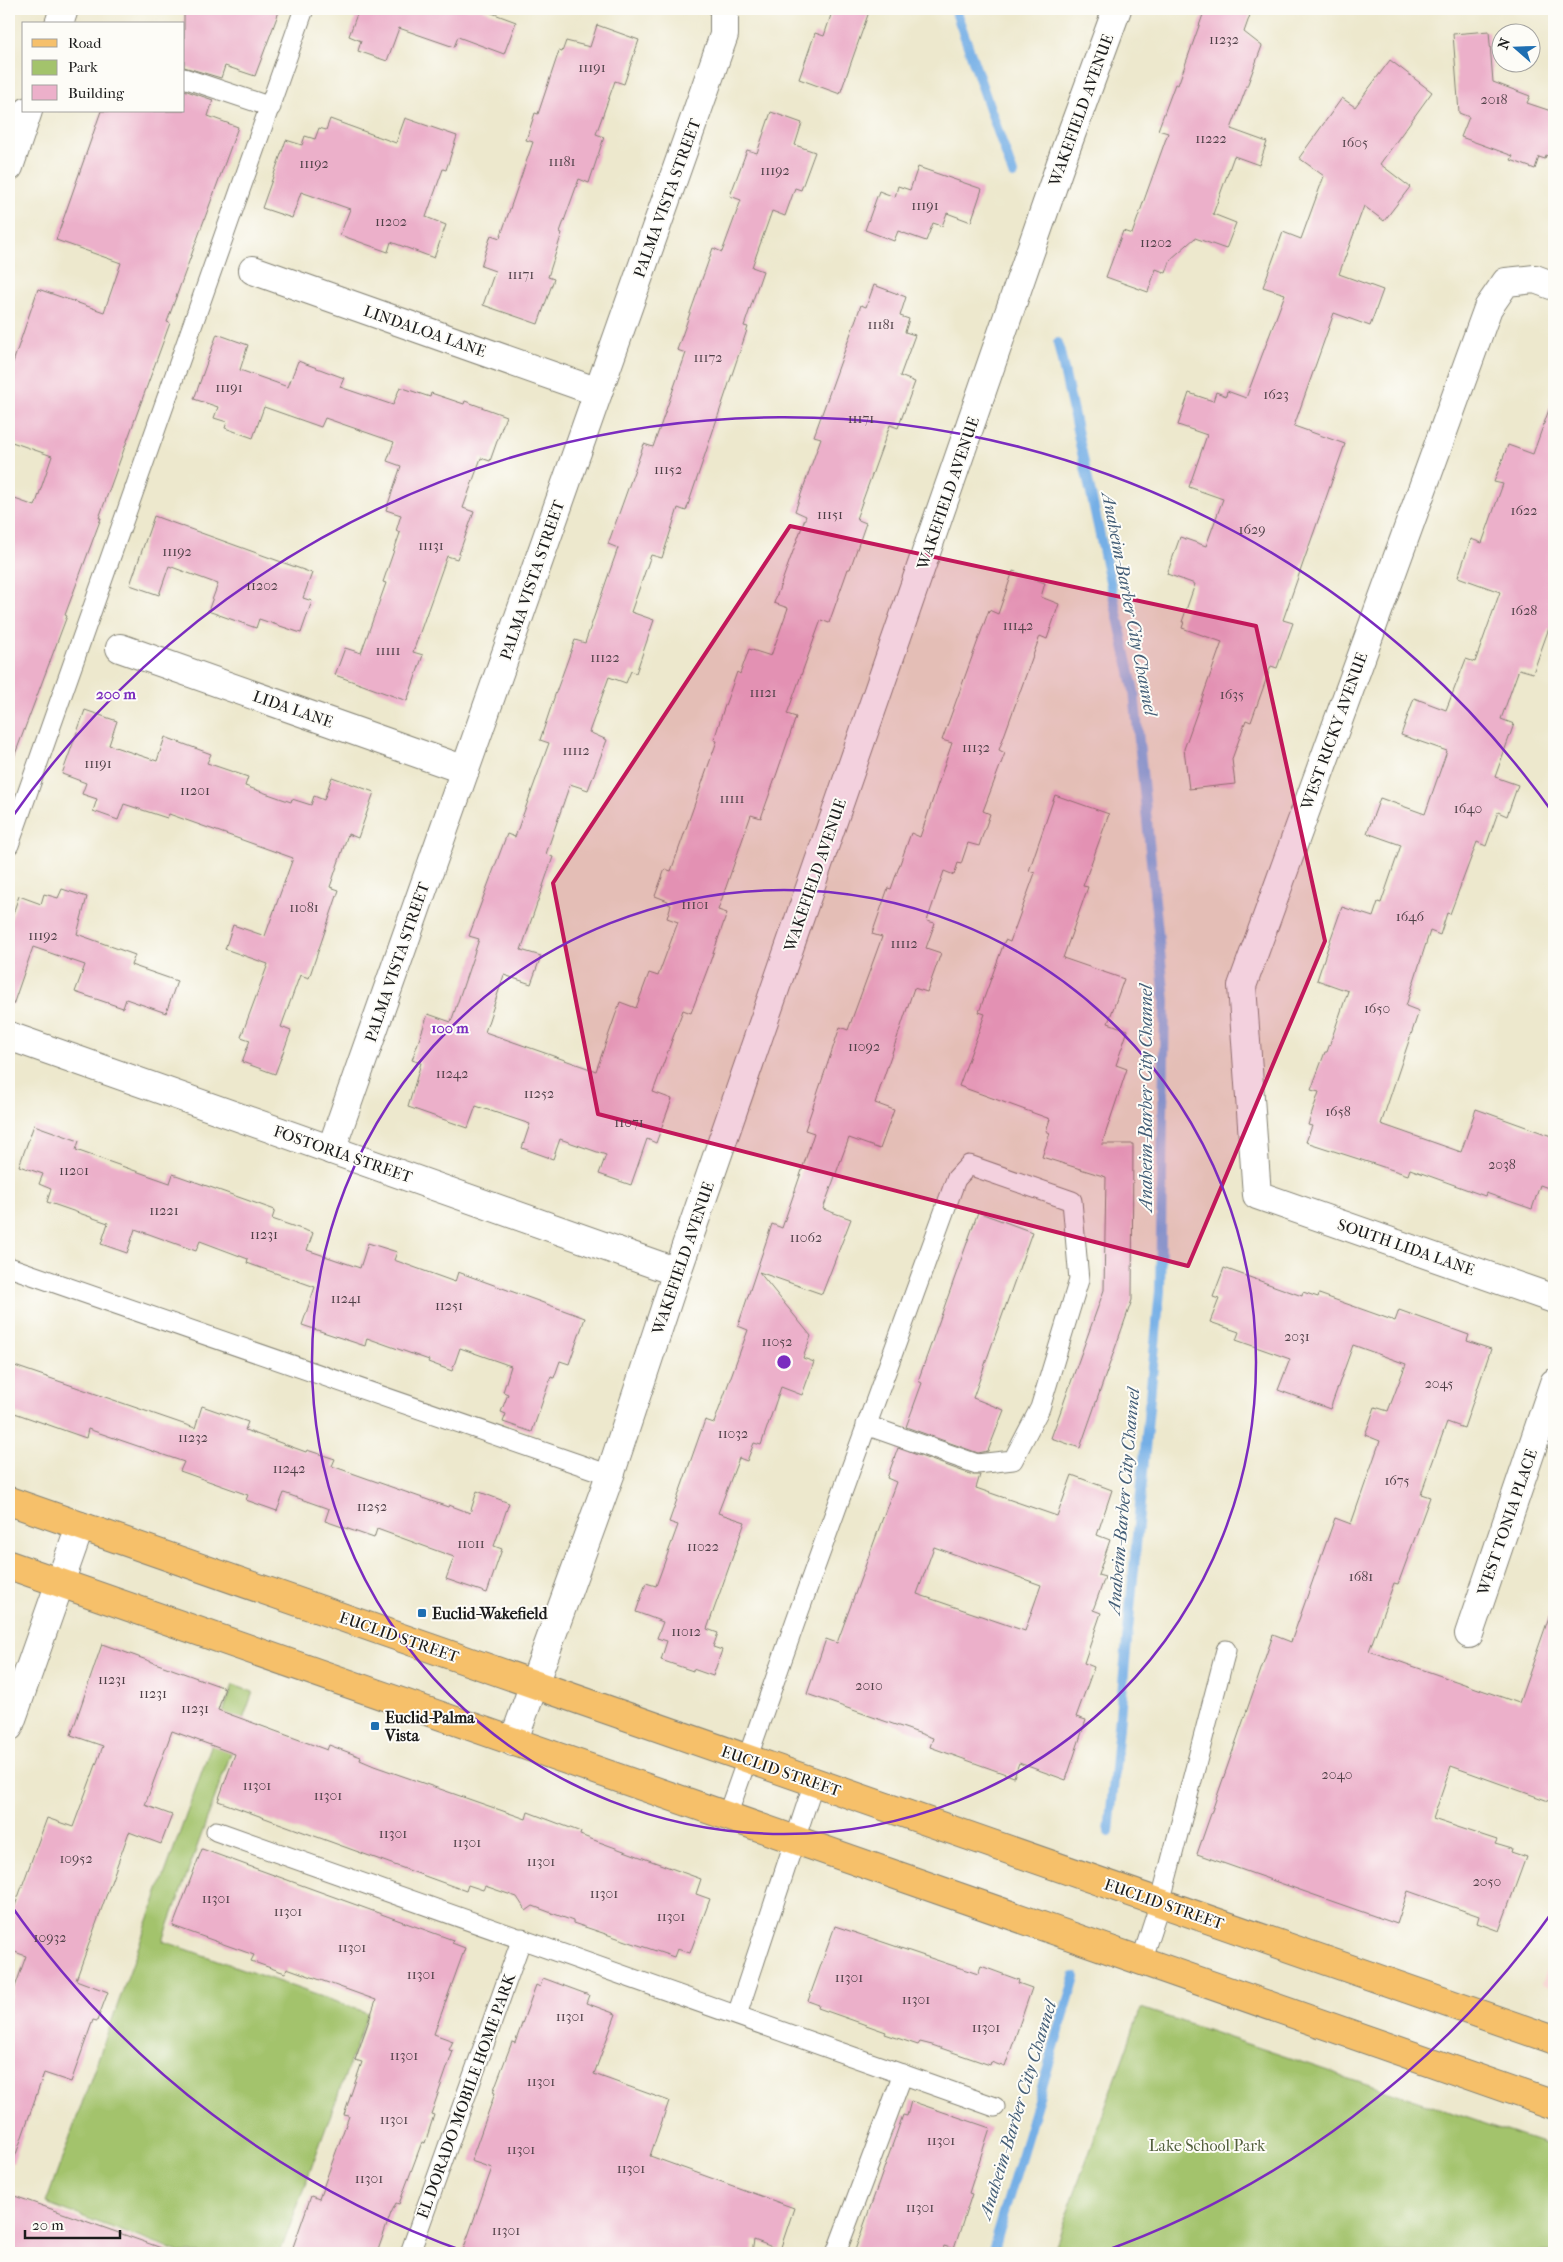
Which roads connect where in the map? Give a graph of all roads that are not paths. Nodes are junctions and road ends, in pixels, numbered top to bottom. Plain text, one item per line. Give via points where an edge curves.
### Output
1 (64, 9) edge
2 (304, 9) edge
3 (724, 9) edge
4 (1117, 9) edge
5 (60, 22) edge
6 (185, 78) edge
7 (271, 107) junction
8 (28, 112) edge
9 (9, 167) edge
10 (253, 270) dead end
11 (1554, 286) edge
12 (598, 392) junction
13 (120, 648) dead end
14 (465, 770) junction
15 (9, 845) edge
16 (9, 1036) edge
17 (331, 1150) junction
18 (1257, 1195) joint
19 (9, 1267) edge
20 (677, 1272) junction
21 (1554, 1299) edge
22 (1554, 1383) edge
23 (866, 1425) junction
24 (610, 1475) junction
25 (9, 1500) edge
26 (80, 1526) junction
27 (9, 1566) edge
28 (59, 1583) junction
29 (1469, 1634) dead end
30 (1226, 1650) dead end
31 (16, 1683) edge
32 (533, 1684) junction
33 (9, 1727) edge
34 (513, 1742) junction
35 (746, 1758) junction
36 (814, 1782) junction
37 (727, 1816) junction
38 (216, 1831) dead end
39 (796, 1840) junction
40 (1160, 1903) junction
41 (522, 1938) junction
42 (1141, 1961) junction
43 (737, 2014) junction
44 (1554, 2040) edge
45 (903, 2074) junction
46 (1554, 2105) edge
47 (995, 2107) dead end
48 (410, 2253) edge
49 (836, 2253) edge

1 - 5 street
2 - 7 lane
3 - 12 street, PALMA VISTA STREET via 724,35
4 - 20 street, WAKEFIELD AVENUE
6 - 7 lane
7 - 15 lane
8 - 9 street
10 - 12 street, LINDALOA LANE
11 - 18 street, WEST RICKY AVENUE via 1535,279 1506,282 1488,308 1242,986
12 - 14 street, PALMA VISTA STREET
13 - 14 street, LIDA LANE
14 - 17 street, PALMA VISTA STREET
16 - 17 street, FOSTORIA STREET
17 - 20 street, FOSTORIA STREET
18 - 21 street, SOUTH LIDA LANE
19 - 24 lane
20 - 24 street, WAKEFIELD AVENUE
22 - 29 street, WEST TONIA PLACE
23 - 23 lane via 977,1464 1013,1460 1040,1408 1079,1280 1072,1201 969,1165 956,1179
23 - 35 lane
24 - 32 street, WAKEFIELD AVENUE
25 - 26 main road, EUCLID STREET
26 - 28 street
26 - 32 main road, EUCLID STREET
27 - 28 main road
28 - 31 street
28 - 34 main road
30 - 40 lane
31 - 33 street
32 - 34 street, WAKEFIELD AVENUE
32 - 35 main road, EUCLID STREET
34 - 37 main road
35 - 36 main road, EUCLID STREET
35 - 37 lane
36 - 39 lane
36 - 40 main road, EUCLID STREET
37 - 39 main road
38 - 41 lane
39 - 42 main road
39 - 43 lane
40 - 42 lane
40 - 44 main road, EUCLID STREET
41 - 43 lane
41 - 48 lane, EL DORADO MOBILE HOME PARK
42 - 46 main road
43 - 45 lane
45 - 47 lane
45 - 49 lane

